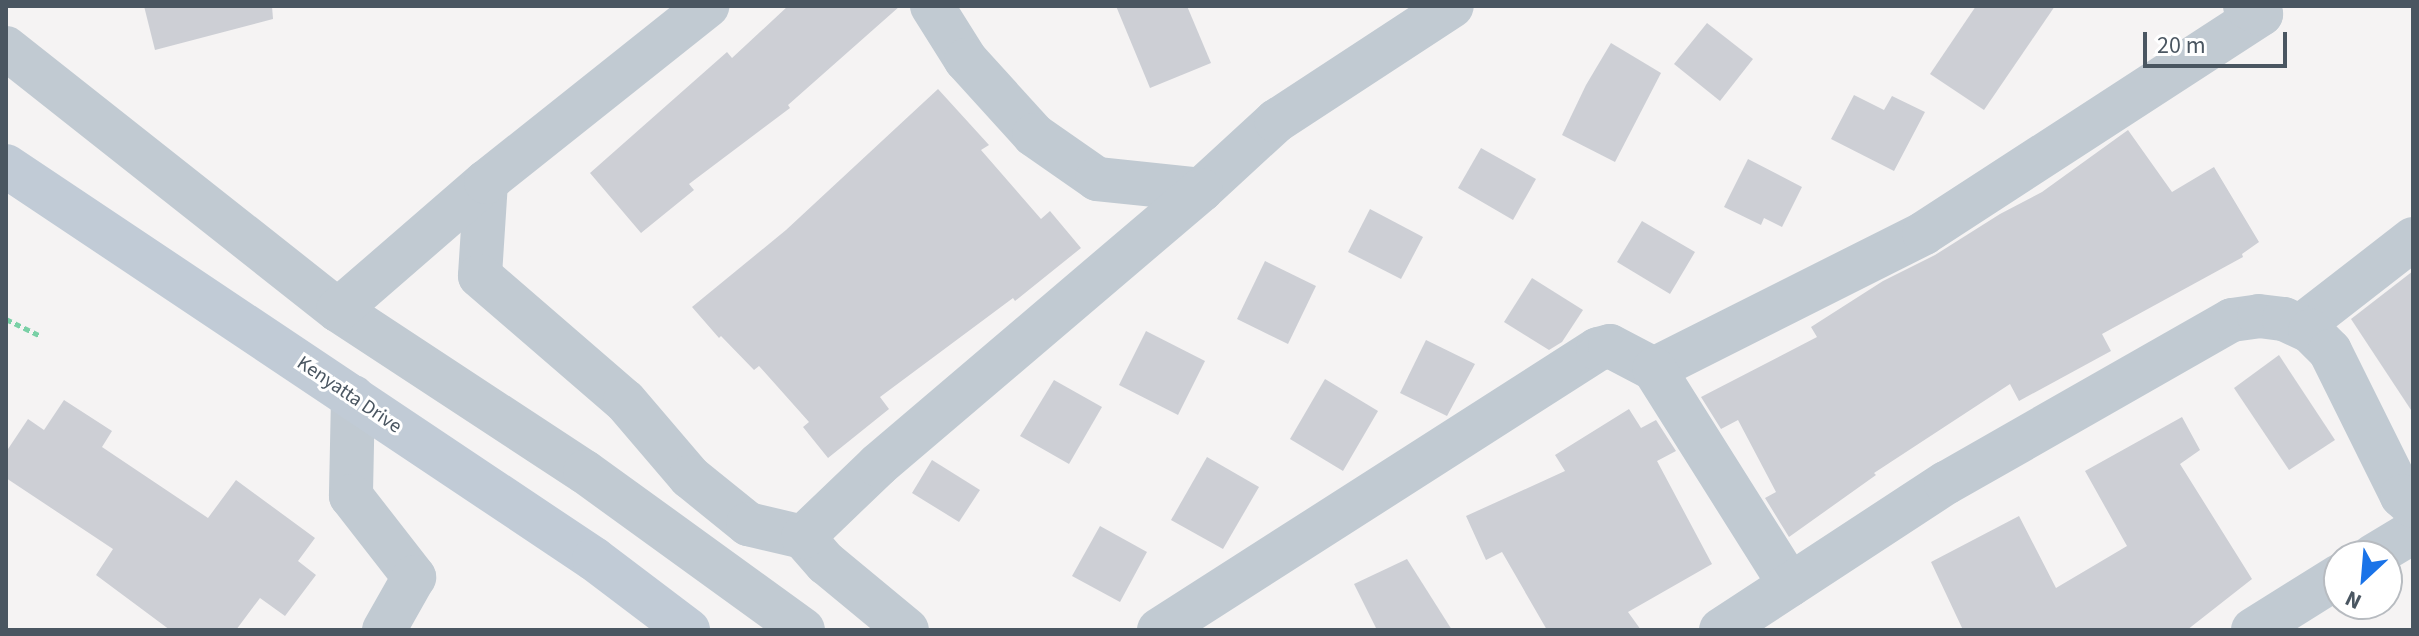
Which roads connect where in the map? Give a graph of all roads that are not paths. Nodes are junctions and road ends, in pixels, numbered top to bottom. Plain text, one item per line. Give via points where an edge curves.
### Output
1 (707, 6) edge
2 (932, 6) edge
3 (1452, 6) edge
4 (2245, 6) edge
5 (6, 48) edge
6 (6, 166) edge
7 (486, 182) junction
8 (1201, 190) junction
9 (2413, 239) edge
10 (338, 310) junction
11 (2301, 326) junction
12 (1654, 369) junction
13 (353, 397) junction
14 (2413, 506) edge
15 (803, 537) junction
16 (1790, 585) junction
17 (2323, 586) edge
18 (384, 630) edge
19 (688, 630) edge
20 (803, 630) edge
21 (907, 630) edge
22 (1159, 630) edge
23 (1721, 630) edge
24 (2253, 630) edge

1 - 7 street
2 - 8 street via 966,60 1034,135 1097,179
3 - 8 street via 1276,121
4 - 12 street via 2261,14 1924,233
5 - 10 street
6 - 13 main road, Kenyatta Drive
7 - 10 street
7 - 15 street via 480,276 625,401 690,477 748,524
8 - 15 street via 878,465
9 - 11 street
10 - 20 street via 585,472
11 - 14 street via 2330,351 2402,496
11 - 16 street via 2259,316 2232,320 1946,483
12 - 16 street
12 - 22 street via 1610,346 1598,349
13 - 18 street via 351,496 414,577
13 - 19 main road, Kenyatta Drive via 594,559
15 - 21 street via 826,563
16 - 23 street
17 - 24 street

